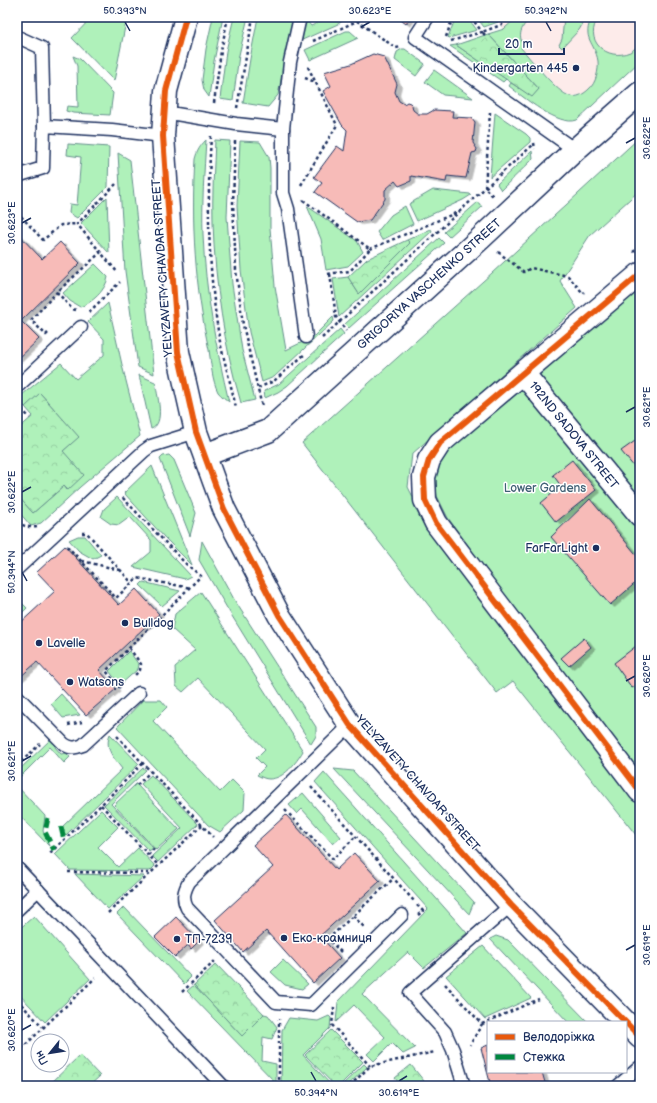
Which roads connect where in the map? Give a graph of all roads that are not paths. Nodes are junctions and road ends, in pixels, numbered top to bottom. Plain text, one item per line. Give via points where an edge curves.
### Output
1 (186, 17) edge
2 (300, 17) edge
3 (428, 17) edge
4 (17, 38) edge
5 (640, 93) edge
6 (164, 112) junction
7 (44, 126) junction
8 (283, 129) junction
9 (163, 136) junction
10 (575, 150) junction
11 (17, 176) edge
12 (640, 274) edge
13 (82, 327) dead end
14 (306, 338) dead end
15 (524, 373) junction
16 (17, 385) edge
17 (196, 432) junction
18 (205, 456) junction
19 (640, 515) edge
20 (17, 569) edge
21 (139, 693) dead end
22 (17, 696) edge
23 (350, 725) junction
24 (640, 791) edge
25 (17, 868) edge
26 (38, 890) junction
27 (511, 905) junction
28 (17, 910) edge
29 (402, 915) dead end
30 (624, 1021) edge
31 (627, 1024) edge
32 (640, 1037) edge
33 (640, 1067) edge
34 (223, 1086) edge
35 (464, 1086) edge
36 (618, 1086) edge

1 - 6 street, YELYZAVETY CHAVDAR STREET via 166,91
2 - 8 lane via 290,62
3 - 10 lane via 415,37
4 - 7 lane via 42,48
5 - 10 street, GRIGORIYA VASCHENKO STREET
6 - 8 lane
6 - 9 street, YELYZAVETY CHAVDAR STREET
7 - 9 lane
7 - 11 lane via 43,168
8 - 14 lane via 282,193 288,209
9 - 17 street, YELYZAVETY CHAVDAR STREET via 178,352
10 - 18 street, GRIGORIYA VASCHENKO STREET via 268,431
12 - 15 street
13 - 16 lane
15 - 19 street, 192ND SADOVA STREET
15 - 24 street via 440,443 429,460 424,477 425,500 436,523
17 - 18 street, YELYZAVETY CHAVDAR STREET
17 - 20 lane via 151,446 144,451
18 - 23 street, YELYZAVETY CHAVDAR STREET via 224,509 279,615
21 - 22 lane via 83,745 76,748 68,747 52,733
23 - 27 street, YELYZAVETY CHAVDAR STREET
23 - 29 lane via 189,882 184,892 184,902 276,1002 311,1004
25 - 26 lane
26 - 28 lane
26 - 34 lane
27 - 30 street, YELYZAVETY CHAVDAR STREET
27 - 35 lane via 410,993 445,1032
31 - 32 street, YELYZAVETY CHAVDAR STREET
33 - 36 lane

